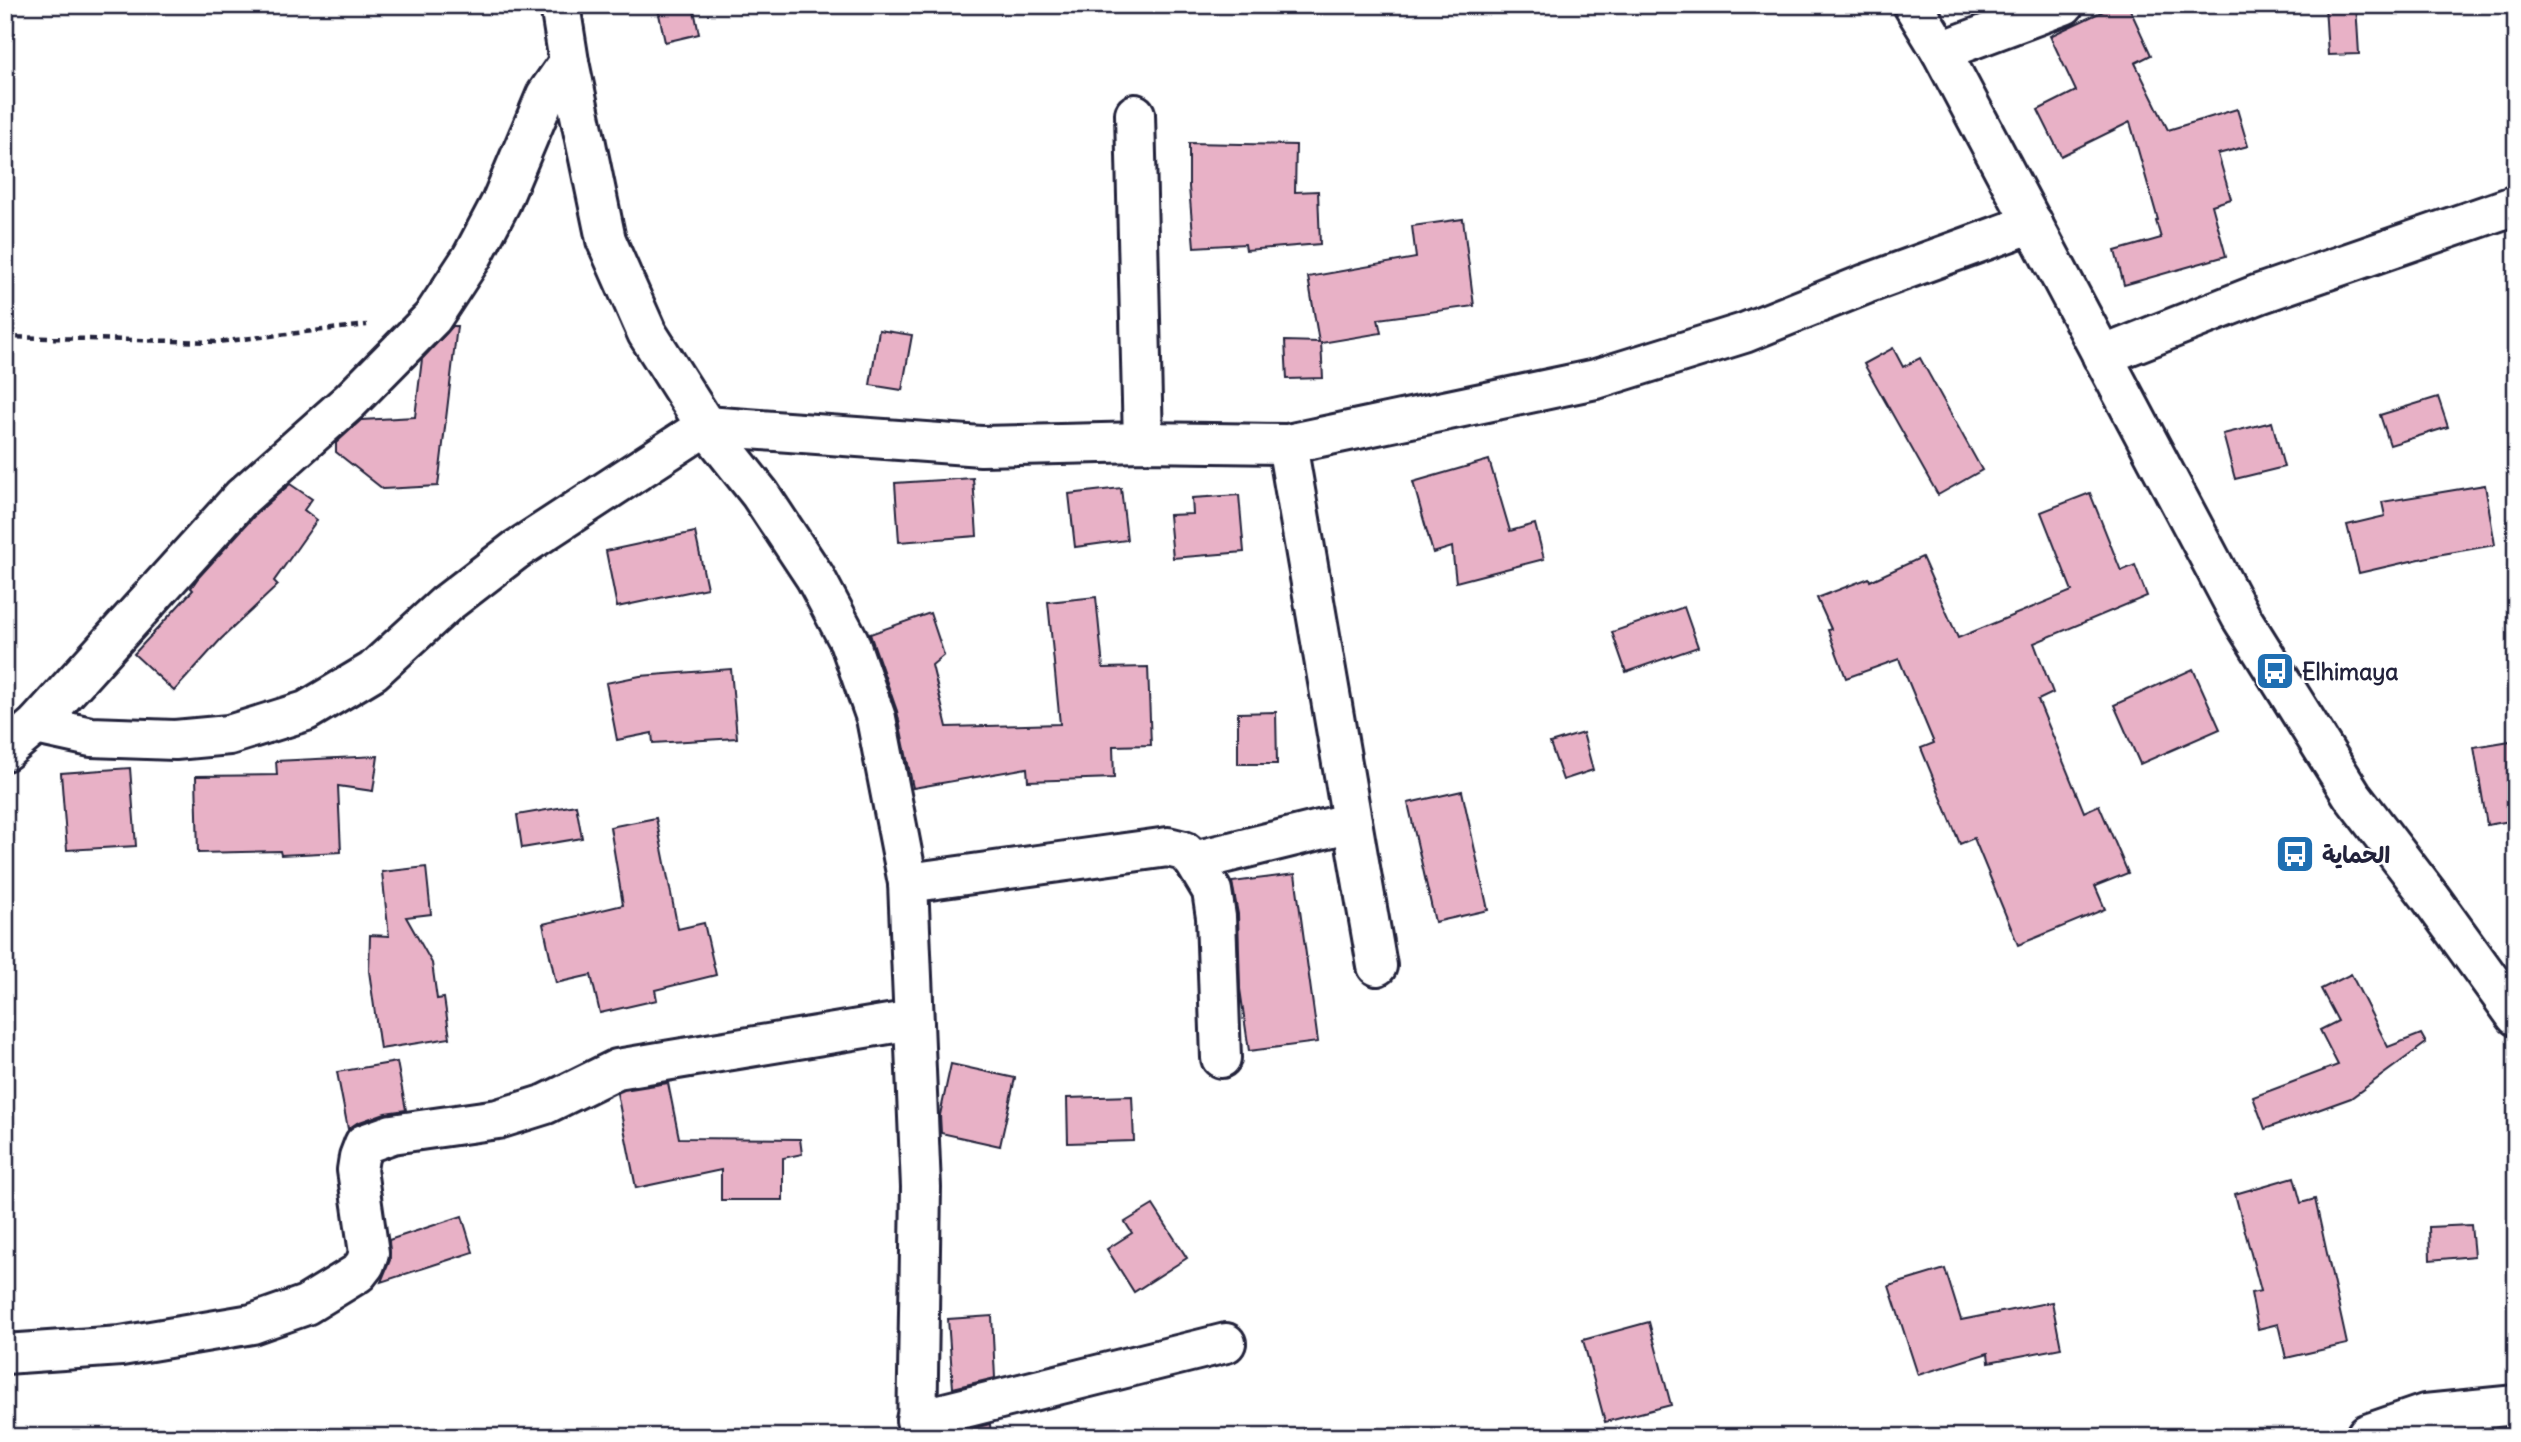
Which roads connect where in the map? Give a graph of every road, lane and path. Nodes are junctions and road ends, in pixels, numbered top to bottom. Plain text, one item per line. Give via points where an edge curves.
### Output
1 (560, 5) edge
2 (1913, 5) edge
3 (2064, 5) edge
4 (1941, 51) junction
5 (569, 62) junction
6 (1135, 114) dead end
7 (2516, 205) edge
8 (2033, 223) junction
9 (432, 318) junction
10 (5, 337) edge
11 (2102, 356) junction
12 (706, 426) junction
13 (1143, 442) junction
14 (1287, 444) junction
15 (36, 725) junction
16 (5, 751) edge
17 (1352, 822) junction
18 (1194, 861) junction
19 (908, 883) junction
20 (1377, 966) dead end
21 (2516, 1016) edge
22 (913, 1020) junction
23 (1221, 1058) dead end
24 (1226, 1343) dead end
25 (5, 1354) edge
26 (2516, 1405) edge
27 (916, 1428) edge
28 (2365, 1437) edge

1 - 5 street
2 - 4 street
3 - 4 street
4 - 8 street
5 - 9 street via 546,95 501,202 472,257
5 - 12 street via 606,240 647,333
6 - 13 street
7 - 11 street via 2259,294
8 - 11 street
8 - 14 street via 1744,333 1596,379
9 - 10 path via 217,342
9 - 15 street via 350,401 242,497
11 - 21 street via 2248,629 2352,794
12 - 13 street via 981,446
12 - 15 street via 516,550 446,604 373,671 306,711 229,735 175,740 91,737
12 - 19 street via 760,494 815,577 849,641 876,718
13 - 14 street
14 - 17 street
15 - 16 street
17 - 18 street
17 - 20 street
18 - 19 street via 1184,851 1168,847
18 - 23 street via 1212,891 1216,917
19 - 22 street
22 - 25 street via 617,1069 546,1104 498,1119 392,1134 364,1144 358,1170 369,1253 358,1273 306,1306 252,1324 121,1346
22 - 27 street via 921,1187
24 - 27 street
26 - 28 street via 2425,1414

